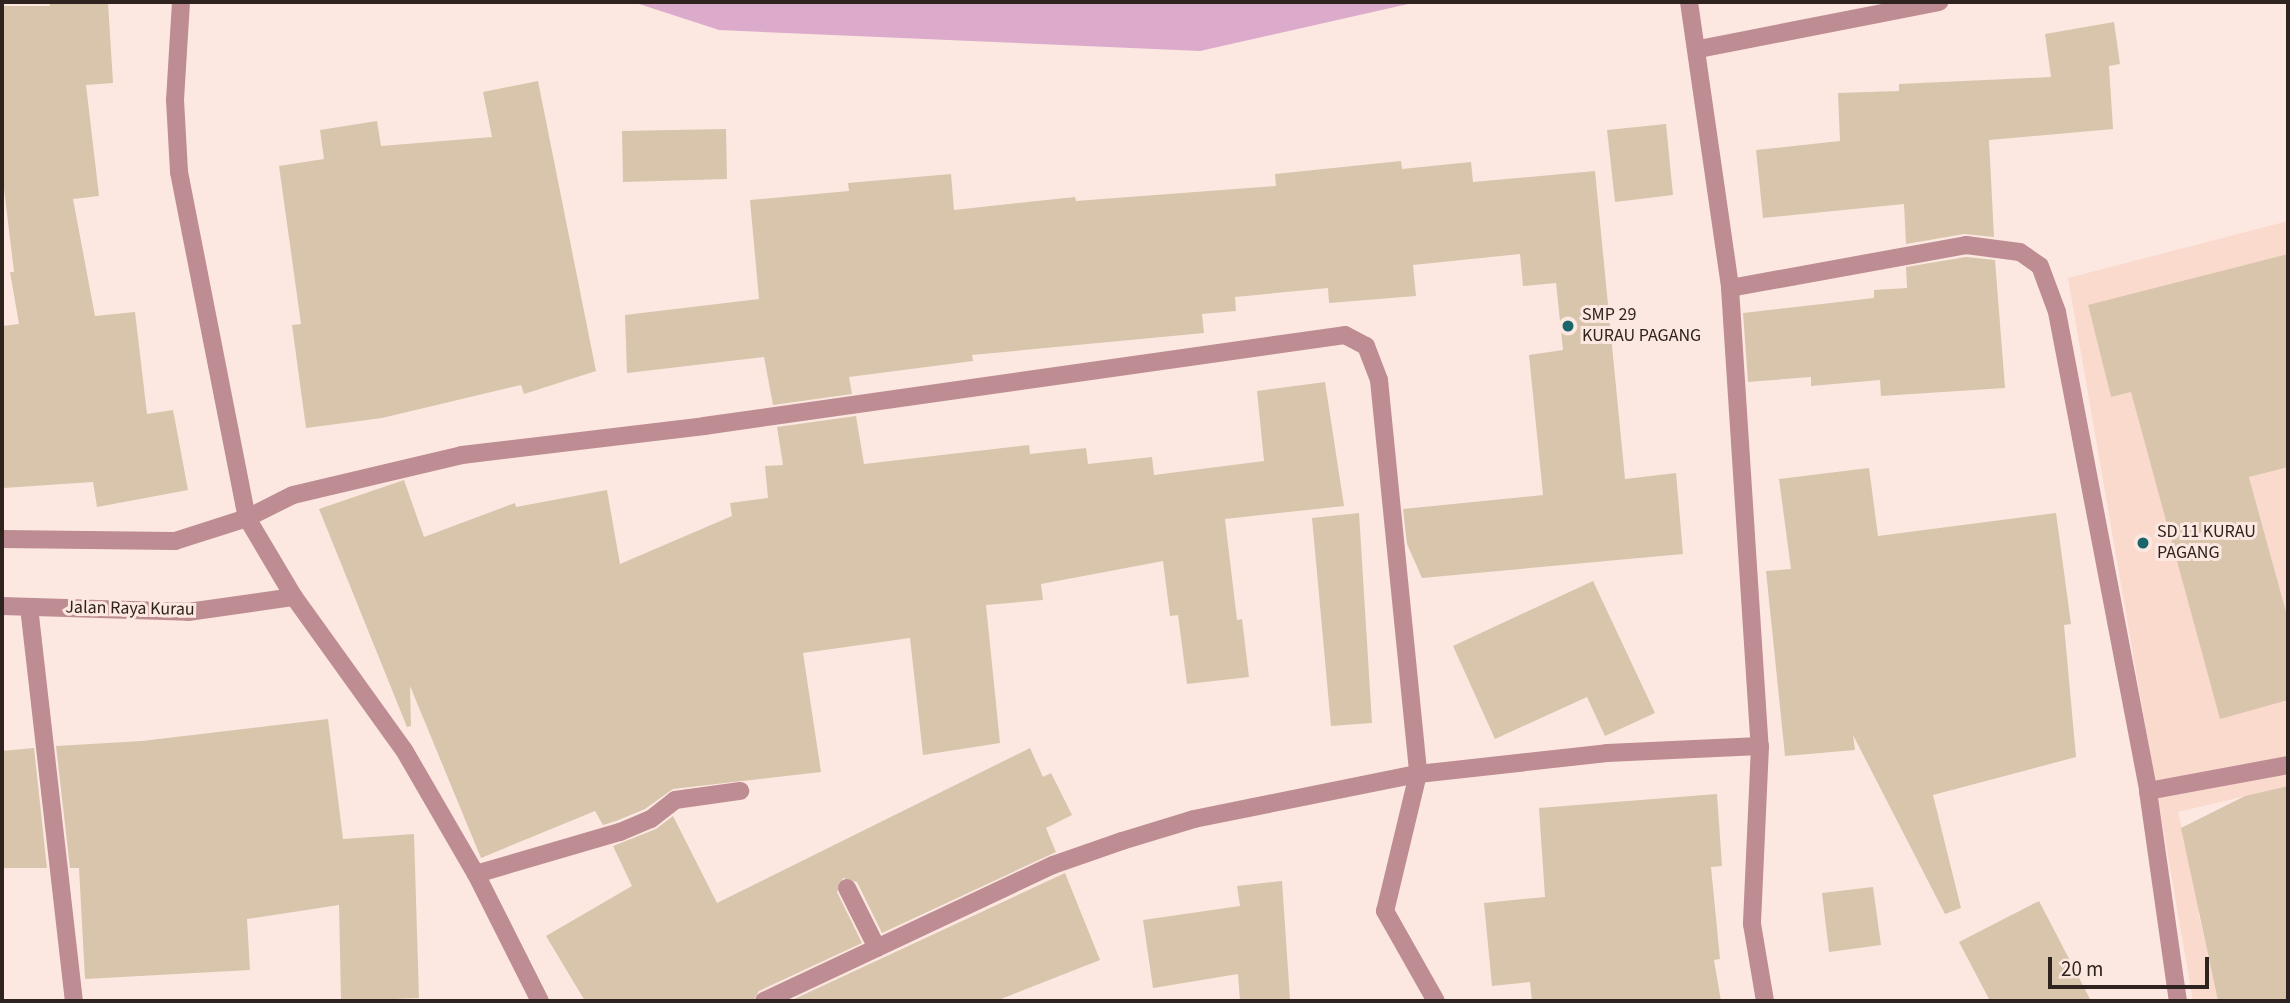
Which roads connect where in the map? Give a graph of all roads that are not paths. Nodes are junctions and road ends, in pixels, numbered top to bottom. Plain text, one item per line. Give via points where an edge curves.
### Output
1 (181, 2) edge
2 (1939, 2) edge
3 (1690, 5) edge
4 (1699, 49) junction
5 (1730, 288) junction
6 (247, 518) junction
7 (2, 538) edge
8 (294, 597) junction
9 (2, 606) edge
10 (29, 607) junction
11 (1760, 747) junction
12 (2288, 765) edge
13 (1418, 774) junction
14 (740, 791) dead end
15 (2148, 791) junction
16 (476, 874) junction
17 (847, 888) dead end
18 (877, 948) junction
19 (74, 1001) edge
20 (540, 1001) edge
21 (764, 1001) edge
22 (1436, 1001) edge
23 (1765, 1001) edge
24 (2178, 1001) edge

1 - 6 street via 175,100 179,172
2 - 4 street
3 - 4 street
4 - 5 street
5 - 11 street
5 - 15 street via 1966,245 2020,252 2040,266 2057,312
6 - 7 street via 175,541
6 - 8 street
6 - 13 street via 293,495 462,455 704,426 1345,335 1366,346 1379,380
8 - 10 street, Jalan Raya Kurau via 188,612
8 - 16 street via 404,750
9 - 10 street, Jalan Raya Kurau
10 - 19 street
11 - 13 street via 1606,753
11 - 23 street via 1752,923
12 - 15 street
13 - 18 street via 1194,819 1122,841 1053,865
13 - 22 street via 1385,911
14 - 16 street via 675,800 651,820 620,832
15 - 24 street
16 - 20 street
17 - 18 street
18 - 21 street

